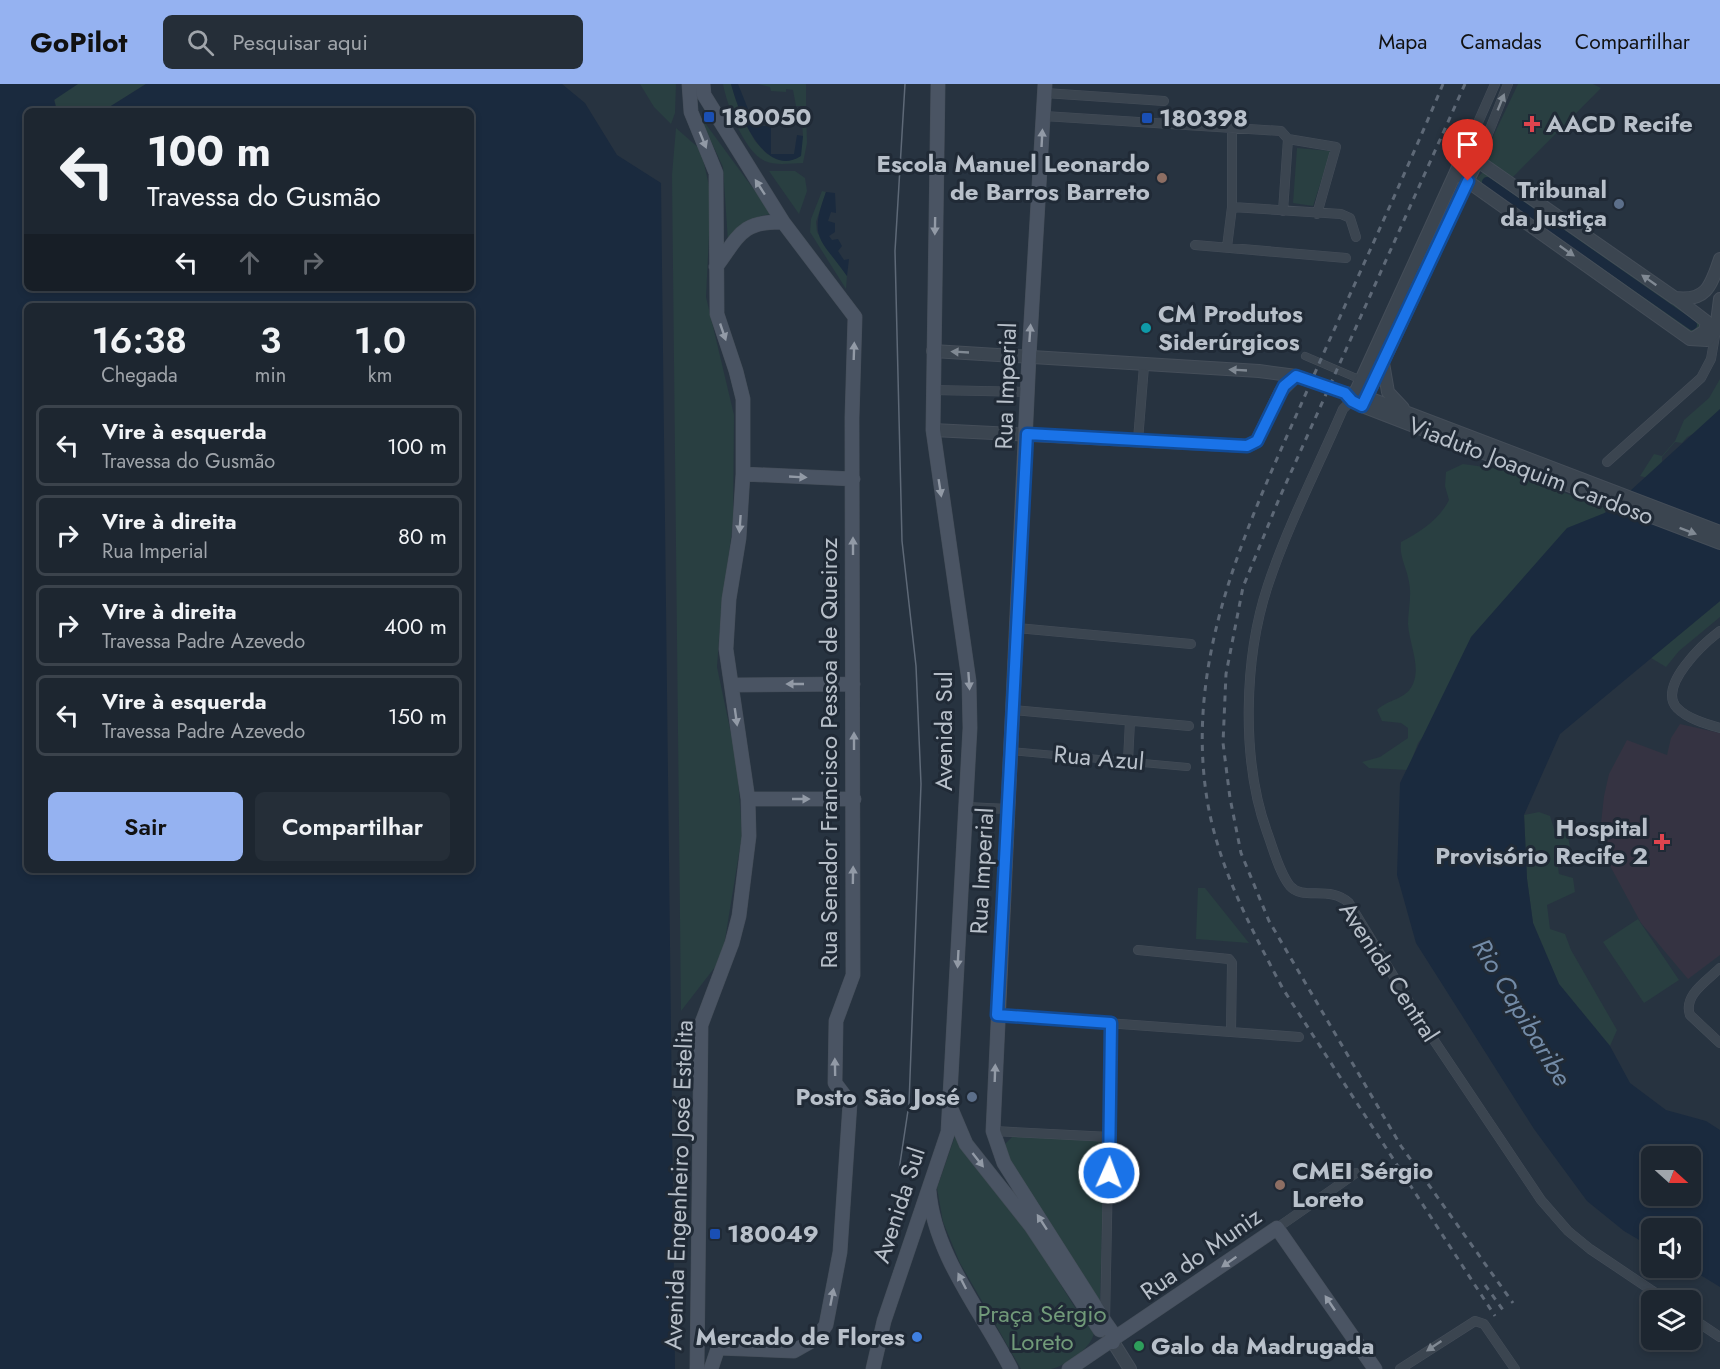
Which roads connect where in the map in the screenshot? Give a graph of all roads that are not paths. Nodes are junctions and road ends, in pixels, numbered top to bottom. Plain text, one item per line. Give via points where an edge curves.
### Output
1 (689, 84) edge
2 (703, 84) edge
3 (938, 84) edge
4 (1495, 84) edge
5 (1508, 84) edge
6 (1045, 89) edge
7 (1164, 101) dead end
8 (1044, 116) junction
9 (1233, 126) junction
10 (1288, 139) junction
11 (1465, 153) junction
12 (1478, 159) junction
13 (1456, 173) junction
14 (1468, 181) junction
15 (1232, 207) junction
16 (1283, 211) junction
17 (1317, 214) junction
18 (783, 222) junction
19 (1356, 237) dead end
20 (1195, 245) dead end
21 (1227, 247) junction
22 (1346, 258) dead end
23 (1720, 259) edge
24 (716, 267) junction
25 (1675, 298) junction
26 (1720, 299) edge
27 (1716, 330) junction
28 (1690, 339) junction
29 (933, 351) junction
30 (1029, 356) junction
31 (1305, 356) dead end
32 (1383, 362) junction
33 (1144, 366) junction
34 (1296, 376) junction
35 (1361, 380) junction
36 (933, 390) junction
37 (1028, 392) junction
38 (1356, 398) junction
39 (1422, 419) junction
40 (933, 430) junction
41 (1438, 431) junction
42 (1027, 434) junction
43 (1138, 440) junction
44 (1607, 462) dead end
45 (743, 474) junction
46 (853, 479) junction
47 (1720, 532) edge
48 (1720, 543) edge
49 (1017, 628) junction
50 (1720, 631) edge
51 (1191, 644) dead end
52 (732, 684) junction
53 (854, 684) junction
54 (1013, 710) junction
55 (1130, 721) junction
56 (1189, 726) dead end
57 (1720, 729) edge
58 (1011, 751) junction
59 (1128, 760) junction
60 (1186, 767) dead end
61 (748, 799) junction
62 (854, 799) junction
63 (966, 807) junction
64 (1008, 809) junction
65 (1138, 950) dead end
66 (1720, 968) edge
67 (997, 1015) junction
68 (1111, 1023) junction
69 (1231, 1032) junction
70 (1299, 1037) dead end
71 (1720, 1043) edge
72 (951, 1108) junction
73 (993, 1131) junction
74 (1110, 1137) junction
75 (1356, 1173) dead end
76 (929, 1184) junction
77 (1277, 1228) junction
78 (1652, 1290) edge
79 (697, 1323) junction
80 (1103, 1324) junction
81 (1701, 1324) edge
82 (1133, 1328) junction
83 (1720, 1337) edge
84 (1113, 1342) junction
85 (718, 1348) junction
86 (711, 1366) edge
87 (1008, 1367) edge
88 (697, 1369) edge
89 (873, 1369) edge
90 (1069, 1369) edge
91 (1130, 1369) edge
92 (1375, 1369) edge
93 (1400, 1369) edge
94 (1515, 1369) edge

1 -> 24 main road, Avenida Engenheiro José Estelita via 692,112 716,173
18 -> 2 main road, Rua Senador Francisco Pessoa de Queiroz via 704,95
3 -> 29 main road, Avenida Sul
4 - 11 street
12 -> 5 street
6 - 7 street
6 - 8 main road, Rua Imperial
8 - 9 street
30 -> 8 main road, Rua Imperial
9 - 10 street via 1281,131
9 - 15 street
10 - 16 street
10 - 17 street via 1336,147
11 - 12 street
11 - 13 street
12 - 14 street
25 -> 12 street
13 - 14 street
13 - 35 street
14 -> 28 street
14 - 32 street
15 - 16 street
15 - 21 street
16 - 17 street
17 - 19 street via 1347,216
18 - 24 main road via 759,221 743,231
46 -> 18 main road, Rua Senador Francisco Pessoa de Queiroz via 855,317
20 - 21 street
21 - 22 street
23 - 25 street via 1709,288 1688,299
24 -> 45 main road, Avenida Engenheiro José Estelita via 717,314 743,399
25 - 28 street via 1707,322 1702,335
26 - 27 street
27 - 28 street via 1707,340
27 - 44 street via 1711,359 1701,378
30 -> 29 street, Viaduto Joaquim Cardoso
29 - 36 main road, Avenida Sul
30 - 33 street, Viaduto Joaquim Cardoso
30 - 37 main road, Rua Imperial
31 - 35 street
32 - 38 street
32 - 39 street via 1385,386 1392,399
34 -> 33 street, Viaduto Joaquim Cardoso
33 - 43 street
34 - 38 street, Viaduto Joaquim Cardoso
34 - 43 street via 1284,386 1254,444
35 - 38 street
36 - 37 street
36 - 40 main road, Avenida Sul
37 - 42 main road, Rua Imperial
38 - 39 street, Viaduto Joaquim Cardoso
38 - 41 street, Viaduto Joaquim Cardoso
38 - 78 street, Avenida Central via 1343,409 1276,564 1259,619 1249,723 1253,776 1262,816 1289,885 1301,893 1336,894 1349,903 1419,1018 1541,1200 1568,1231
39 - 41 street, Viaduto Joaquim Cardoso
40 - 42 street
40 -> 63 main road, Avenida Sul via 969,681
41 - 47 street, Viaduto Joaquim Cardoso
41 -> 48 street, Viaduto Joaquim Cardoso
42 - 43 street
42 - 49 main road, Rua Imperial
45 -> 46 main road
45 -> 52 main road, Avenida Engenheiro José Estelita via 726,649
53 -> 46 main road, Rua Senador Francisco Pessoa de Queiroz
49 - 51 street
49 - 54 main road, Rua Imperial
50 - 57 street via 1676,678 1673,689 1674,703 1690,716
53 -> 52 main road
52 -> 61 main road, Avenida Engenheiro José Estelita
62 -> 53 main road, Rua Senador Francisco Pessoa de Queiroz
54 - 55 street
54 - 58 main road, Rua Imperial
55 - 56 street
55 - 59 street
58 - 59 street, Rua Azul
58 - 64 main road, Rua Imperial
59 - 60 street, Rua Azul
61 -> 62 main road
61 - 79 main road, Avenida Engenheiro José Estelita via 747,868 739,916 701,1025
85 -> 62 main road, Rua Senador Francisco Pessoa de Queiroz via 794,1351 816,1338 826,1325 840,1252 850,1103 835,1083 835,1050 836,1021 853,975
63 - 64 street
63 -> 72 main road, Avenida Sul
64 - 67 main road, Rua Imperial
65 - 69 street via 1229,958
66 - 71 street via 1692,995 1688,1010
67 - 68 street
73 -> 67 main road, Rua Imperial
68 - 69 street
68 - 74 street
69 - 70 street
72 - 76 main road, Avenida Sul via 948,1132
72 -> 80 main road, Rua Imperial via 966,1144
73 - 74 street
80 -> 73 main road, Rua Imperial via 1004,1163
74 - 80 street
75 - 77 street, Rua do Muniz
87 -> 76 main road via 936,1230
76 - 89 main road, Avenida Sul via 884,1321
77 -> 82 main road, Rua do Muniz
92 -> 77 main road
79 - 85 main road via 704,1340
79 - 88 main road, Avenida Engenheiro José Estelita
80 - 82 main road
80 - 84 main road, Rua Imperial via 1104,1337
81 - 83 street
82 - 84 main road, Rua do Muniz
84 - 90 main road, Rua do Muniz
84 - 91 street
85 - 86 main road
94 -> 93 street via 1484,1324 1475,1321

